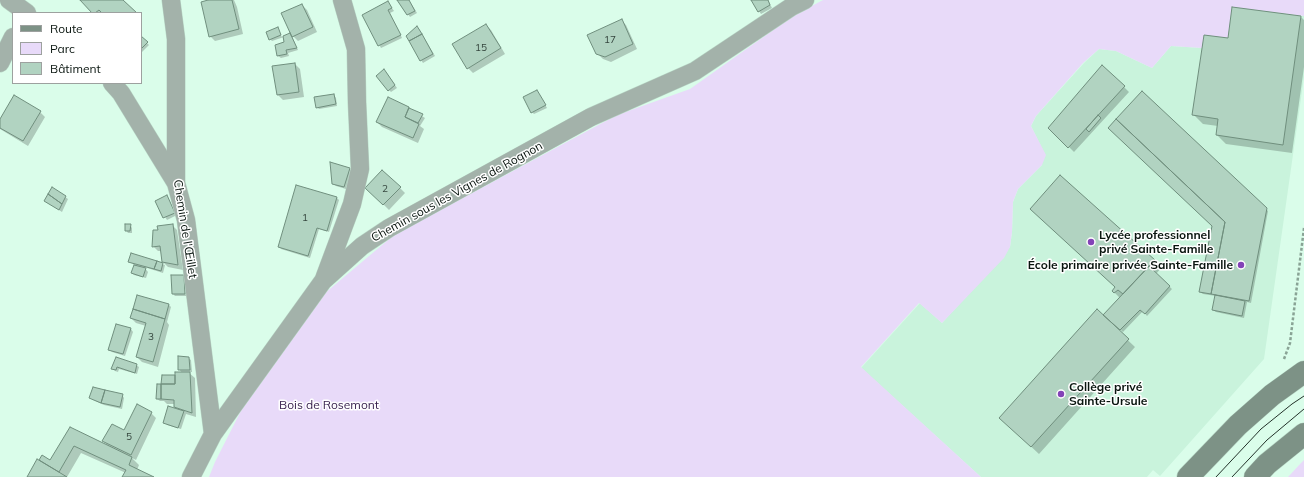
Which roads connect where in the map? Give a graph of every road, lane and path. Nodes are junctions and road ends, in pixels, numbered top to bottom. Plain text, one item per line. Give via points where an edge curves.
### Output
1 (9, 0) edge
2 (171, 0) edge
3 (342, 0) edge
4 (805, 0) edge
5 (26, 12) edge
6 (12, 39) edge
7 (0, 64) edge
8 (113, 84) edge
9 (176, 183) junction
10 (1304, 228) edge
11 (323, 281) junction
12 (1282, 365) dead end
13 (1304, 372) edge
14 (213, 434) junction
15 (1304, 434) edge
16 (191, 477) edge
17 (1188, 477) edge
18 (1256, 477) edge

1 - 5 street
2 - 9 street, Chemin de l'Œillet via 176,39
3 - 11 street via 356,49 360,169 352,204
4 - 11 street, Chemin sous les Vignes de Rognon via 695,71 591,117 389,228 362,246
6 - 7 street
8 - 9 street
9 - 14 street, Chemin de l'Œillet via 186,220
10 - 12 path via 1290,343
11 - 14 street, Chemin sous les Vignes de Rognon
13 - 17 main road via 1272,395 1238,425
14 - 16 street, Chemin sous les Vignes de Rognon
15 - 18 main road via 1267,464

